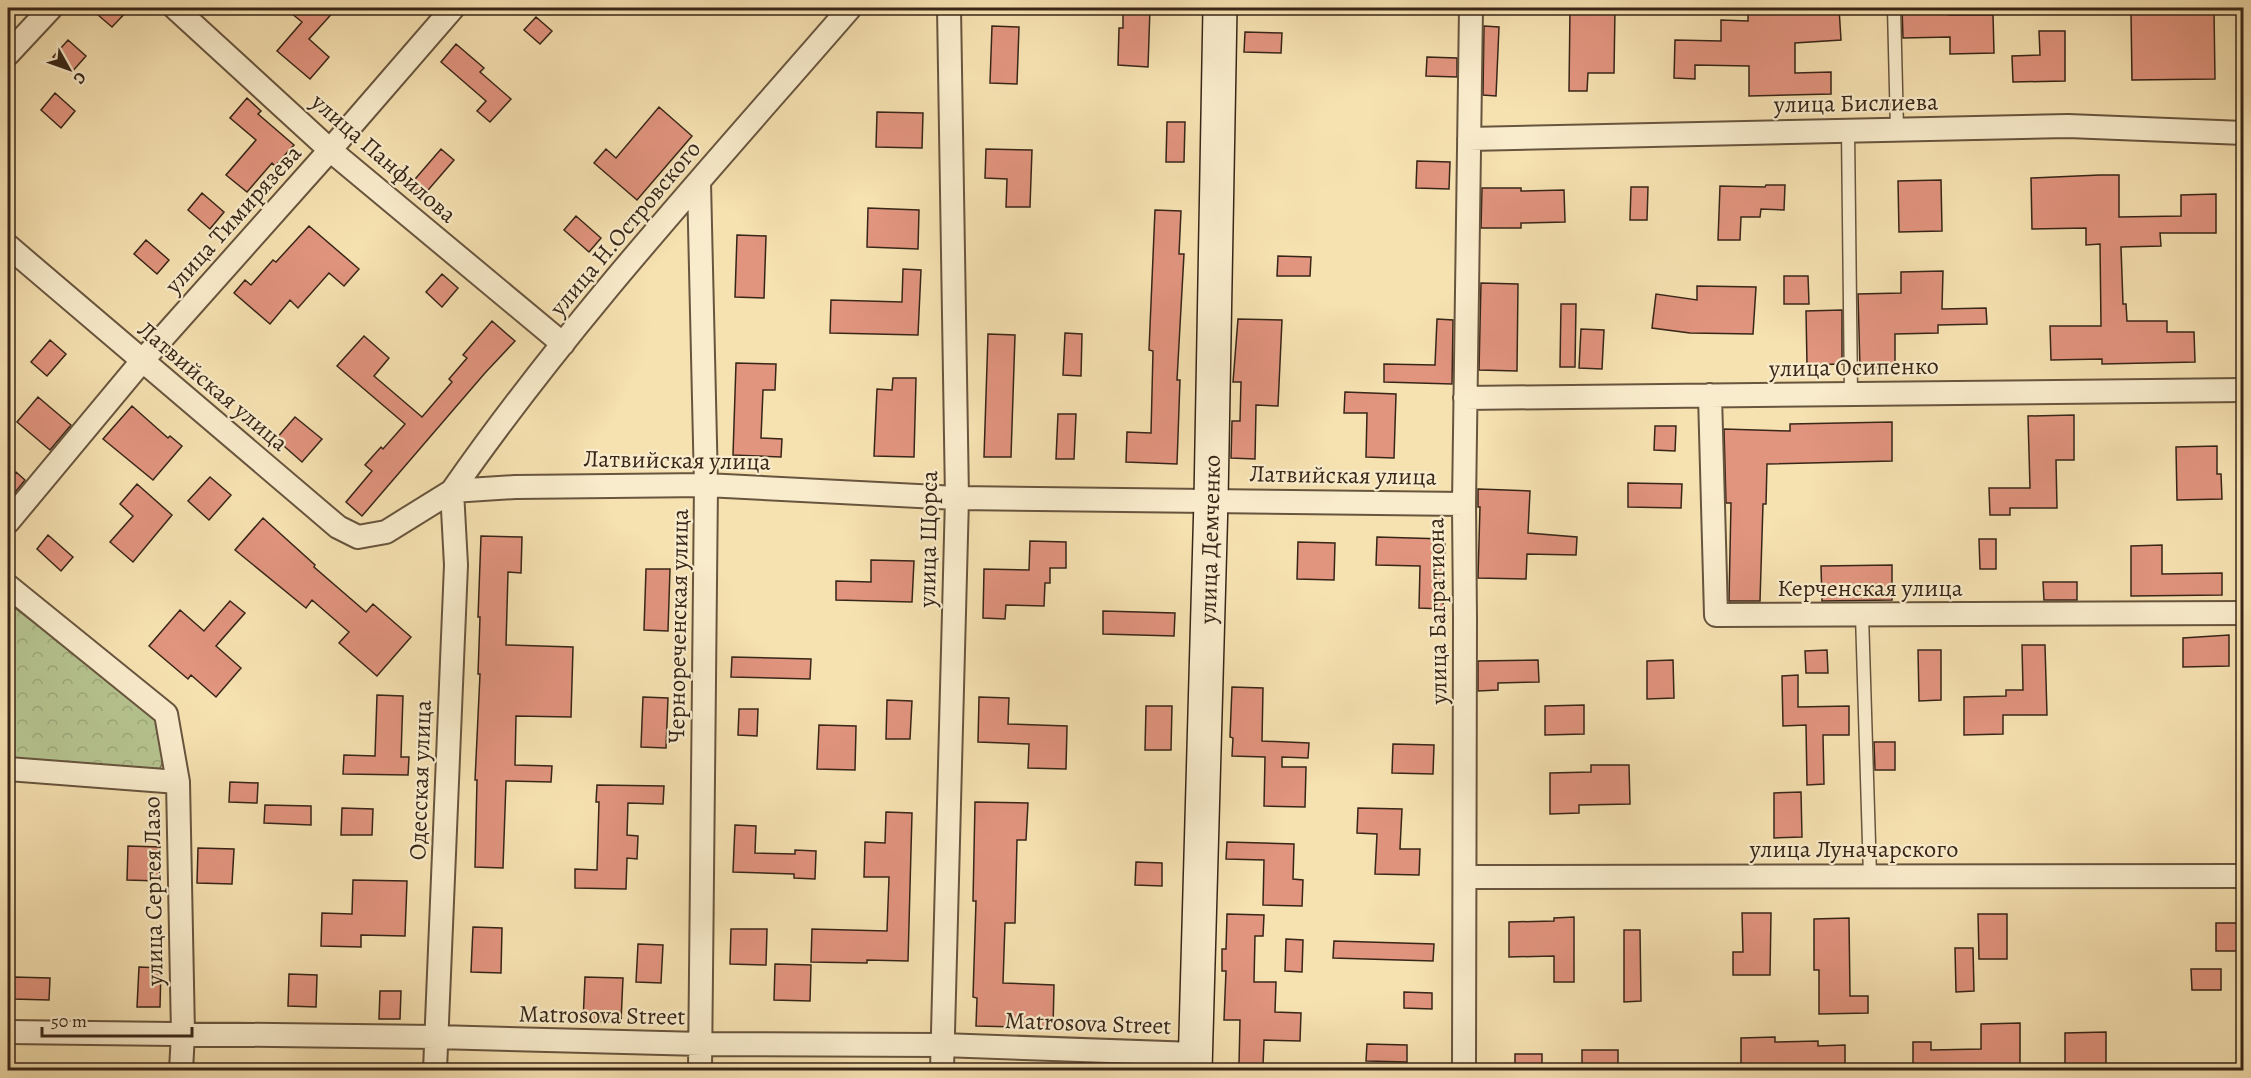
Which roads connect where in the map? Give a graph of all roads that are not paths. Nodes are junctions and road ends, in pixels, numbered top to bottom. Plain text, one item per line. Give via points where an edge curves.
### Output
1 (51, 8) edge
2 (175, 8) edge
3 (453, 8) edge
4 (850, 8) edge
5 (949, 8) edge
6 (1220, 8) edge
7 (1471, 8) edge
8 (1894, 8) edge
9 (8, 54) edge
10 (1897, 129) junction
11 (1848, 130) junction
12 (2244, 133) edge
13 (1469, 139) junction
14 (330, 150) junction
15 (699, 182) junction
16 (8, 246) edge
17 (563, 344) junction
18 (142, 361) junction
19 (2244, 390) edge
20 (1851, 394) junction
21 (1710, 395) junction
22 (1465, 398) junction
23 (706, 485) junction
24 (452, 491) junction
25 (957, 498) junction
26 (1211, 500) junction
27 (1464, 504) junction
28 (8, 522) edge
29 (8, 585) edge
30 (2244, 613) edge
31 (1862, 615) junction
32 (8, 769) edge
33 (178, 782) junction
34 (1870, 876) junction
35 (2244, 876) edge
36 (1465, 877) junction
37 (8, 1032) edge
38 (183, 1034) junction
39 (436, 1037) junction
40 (701, 1044) junction
41 (942, 1045) junction
42 (1195, 1062) edge
43 (181, 1071) edge
44 (435, 1071) edge
45 (700, 1071) edge
46 (942, 1071) edge
47 (1464, 1071) edge

1 - 9 street
2 - 14 street, улица Панфилова
3 - 14 street, улица Тимирязева
4 - 15 street, улица Н.Островского
5 - 25 street, улица Щорса
6 - 26 street, улица Демченко
7 - 13 street, улица Багратиона
8 - 10 lane
10 - 11 street, улица Бислиева
10 - 12 street, улица Бислиева via 2068,126
11 - 13 street, улица Бислиева
11 - 20 lane
13 - 22 street, улица Багратиона
14 - 17 street, улица Панфилова
14 - 18 street, улица Тимирязева
15 - 17 street, улица Н.Островского
15 - 23 street, Чернореченская улица
16 - 18 street, Латвийская улица
17 - 24 street, улица Н.Островского
18 - 24 street, Латвийская улица via 338,527 358,537 386,532
18 - 28 street, улица Тимирязева
19 - 20 street, улица Осипенко
20 - 21 street, улица Осипенко
21 - 22 street, улица Осипенко
21 - 31 street, Керченская улица via 1716,615
22 - 27 street, улица Багратиона
23 - 24 street, Латвийская улица via 515,486
23 - 25 street, Латвийская улица
23 - 40 street, Чернореченская улица
24 - 39 street, Одесская улица via 456,565
25 - 26 street, Латвийская улица
25 - 41 street, улица Щорса
26 - 27 street, Латвийская улица
26 - 42 street, улица Демченко
27 - 36 street, улица Багратиона
29 - 33 street, улица Сергея Лазо via 166,714
30 - 31 street, Керченская улица
31 - 34 lane
32 - 33 street, улица Сергея Лазо
33 - 38 street, улица Сергея Лазо
34 - 35 street, улица Луначарского
34 - 36 street, улица Луначарского
36 - 47 street, улица Багратиона
37 - 38 street, Matrosova Street
38 - 39 street, Matrosova Street
38 - 43 street, улица Сергея Лазо
39 - 40 street, Matrosova Street
39 - 44 street, Одесская улица
40 - 41 street, Matrosova Street
40 - 45 street, Чернореченская улица
41 - 42 street, Matrosova Street
41 - 46 street, улица Щорса

